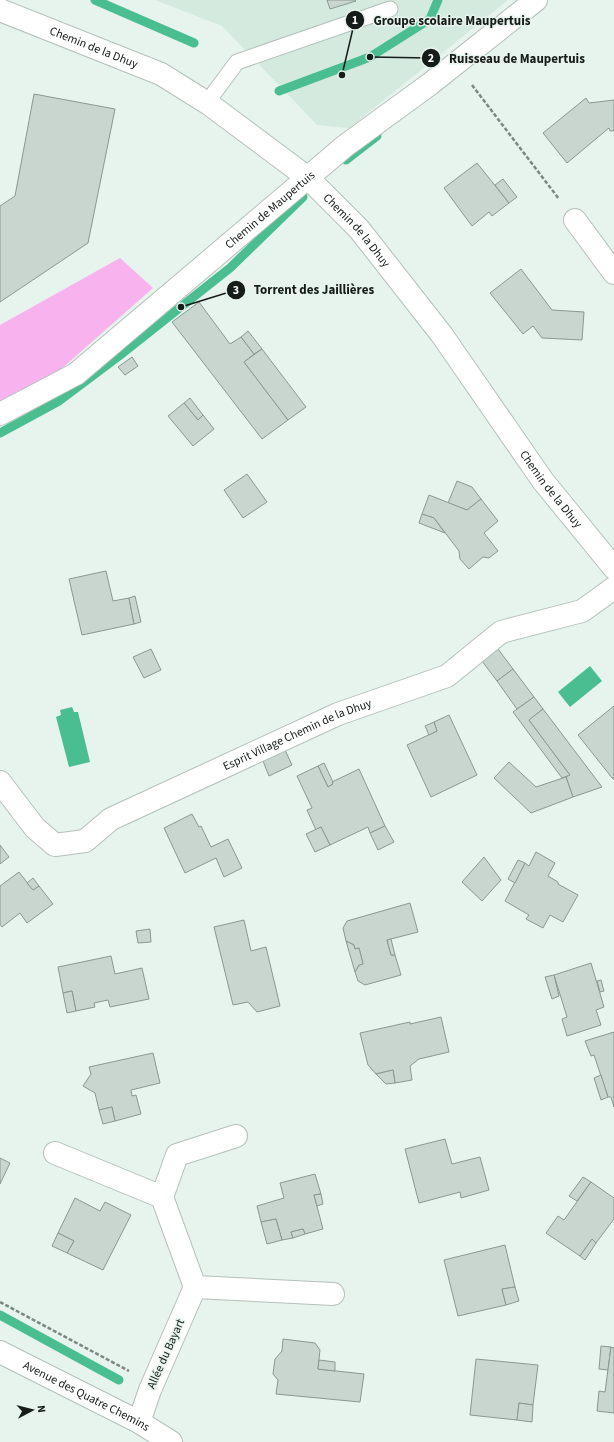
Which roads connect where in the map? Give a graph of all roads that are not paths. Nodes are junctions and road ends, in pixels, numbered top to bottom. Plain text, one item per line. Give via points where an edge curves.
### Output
1 (536, 0) edge
2 (390, 9) dead end
3 (0, 10) edge
4 (209, 104) junction
5 (308, 178) junction
6 (574, 220) road end
7 (614, 273) edge
8 (0, 414) edge
9 (614, 568) edge
10 (614, 588) edge
11 (0, 782) edge
12 (236, 1136) dead end
13 (55, 1152) dead end
14 (162, 1197) junction
15 (195, 1287) junction
16 (333, 1294) dead end
17 (0, 1352) edge
18 (139, 1422) junction
19 (171, 1442) edge

1 - 5 street, Chemin de Maupertuis via 430,84 345,146
2 - 4 lane via 237,62
3 - 4 street, Chemin de la Dhuy via 160,74
4 - 5 street, Chemin de la Dhuy
5 - 8 street, Chemin de Maupertuis via 76,374
5 - 9 street, Chemin de la Dhuy via 359,229 432,322 543,481
6 - 7 street
10 - 11 street, Esprit Village Chemin de la Dhuy via 582,611 501,632 447,676 338,714 111,819 85,841 55,845 35,828
12 - 14 street via 177,1155
13 - 14 street
14 - 15 street
15 - 16 street
15 - 18 street, Allée du Bayart via 150,1390
17 - 18 street, Avenue des Quatre Chemins
18 - 19 street, Avenue des Quatre Chemins

